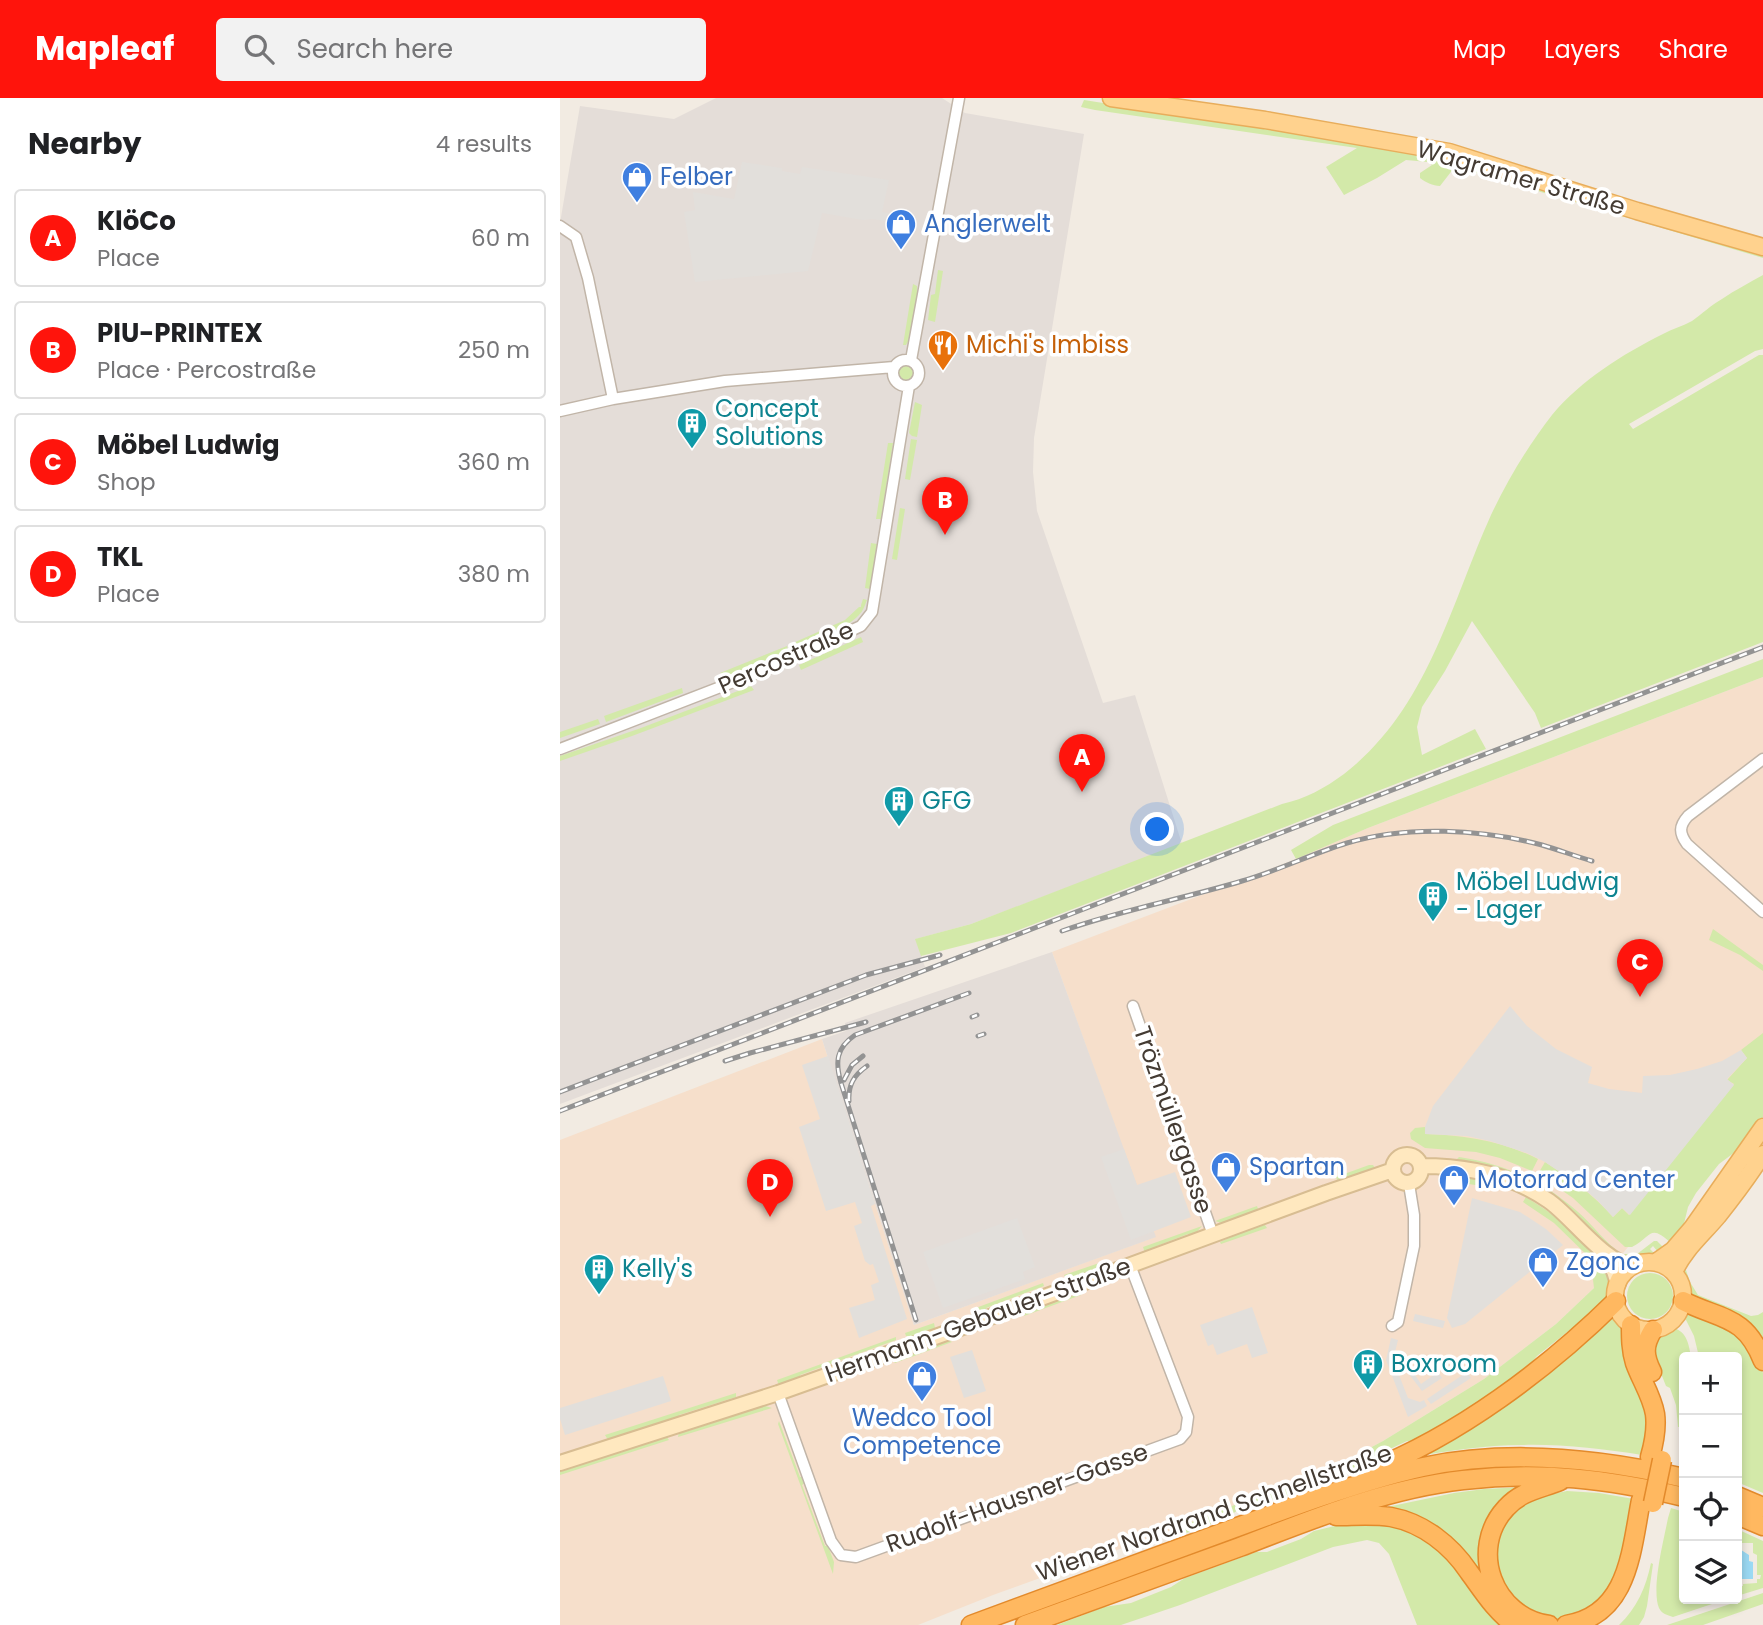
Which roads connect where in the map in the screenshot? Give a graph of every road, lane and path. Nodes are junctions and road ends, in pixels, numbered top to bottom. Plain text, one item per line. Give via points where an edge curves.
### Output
1 (960, 98) edge
2 (1111, 98) edge
3 (560, 226) edge
4 (1763, 247) edge
5 (911, 360) junction
6 (894, 367) junction
7 (909, 386) junction
8 (613, 399) junction
9 (560, 411) edge
10 (560, 749) edge
11 (1763, 759) edge
12 (1763, 912) edge
13 (1133, 1006) dead end
14 (1763, 1127) edge
15 (1763, 1154) edge
16 (1421, 1166) junction
17 (1393, 1170) junction
18 (1409, 1184) junction
19 (1213, 1235) junction
20 (1597, 1246) junction
21 (1656, 1262) junction
22 (1130, 1265) junction
23 (1633, 1266) junction
24 (1674, 1272) junction
25 (1617, 1292) junction
26 (1683, 1301) junction
27 (1631, 1325) junction
28 (1392, 1326) dead end
29 (1653, 1330) junction
30 (1763, 1361) edge
31 (778, 1393) junction
32 (1656, 1459) junction
33 (560, 1464) edge
34 (1569, 1477) junction
35 (1679, 1477) edge
36 (1349, 1487) junction
37 (1679, 1496) edge
38 (1742, 1498) edge
39 (1647, 1502) junction
40 (1763, 1507) edge
41 (1322, 1516) junction
42 (1742, 1517) edge
43 (1763, 1526) edge
44 (971, 1625) edge
45 (1025, 1625) edge
46 (1515, 1625) edge
47 (1549, 1625) edge
48 (1566, 1625) edge
49 (1601, 1625) edge

1 - 5 street
2 - 4 main road, Wagramer Straße via 1449,152
3 - 8 street via 576,237
5 - 6 street via 899,361
5 - 7 street via 919,374
6 - 7 street via 894,380
6 - 8 street via 725,381
7 - 10 street, Percostraße via 872,612 861,626 772,667
8 - 9 street
11 - 12 street via 1688,816 1680,832 1687,844
13 - 19 street, Trözmüllergasse
14 - 21 main road via 1692,1228
15 - 24 main road via 1717,1217 1680,1257
16 - 17 street, Hermann-Gebauer-Straße via 1415,1157 1404,1155 1395,1161
16 - 18 street via 1418,1180
16 - 20 street, Hermann-Gebauer-Straße via 1490,1172 1526,1187 1549,1201
17 - 18 street via 1397,1180
17 - 19 street, Hermann-Gebauer-Straße
18 - 28 street via 1415,1246 1398,1322
19 - 22 street, Hermann-Gebauer-Straße
20 - 23 street, Hermann-Gebauer-Straße
20 - 25 street, Hermann-Gebauer-Straße via 1614,1271
21 - 23 main road
21 - 24 main road
22 - 31 street, Hermann-Gebauer-Straße
22 - 31 street, Rudolf-Hausner-Gasse via 1188,1417 1180,1439 856,1557 841,1555 831,1541
23 - 25 main road via 1625,1272
24 - 26 main road
25 - 27 main road via 1618,1310
25 - 36 highway via 1592,1324 1502,1396 1420,1447 1363,1473
26 - 29 main road via 1675,1319
26 - 30 highway via 1738,1324
27 - 29 main road
27 - 32 highway via 1635,1363 1655,1412
29 - 32 highway via 1644,1352 1666,1411 1666,1437
31 - 33 street, Hermann-Gebauer-Straße
32 - 39 highway
34 - 37 highway, Wiener Nordrand Schnellstraße
34 - 41 highway, Wiener Nordrand Schnellstraße via 1496,1477 1429,1485
34 - 47 highway via 1513,1501 1494,1525 1487,1549 1488,1570 1500,1597 1528,1619
35 - 36 highway, Wiener Nordrand Schnellstraße via 1597,1462 1512,1458 1425,1467
36 - 44 highway, Wiener Nordrand Schnellstraße
38 - 40 highway
39 - 48 highway via 1619,1590 1598,1613
39 - 49 highway via 1632,1591 1618,1612
41 - 45 highway, Wiener Nordrand Schnellstraße
41 - 46 highway via 1391,1517 1419,1527 1456,1554 1493,1606
42 - 43 highway

